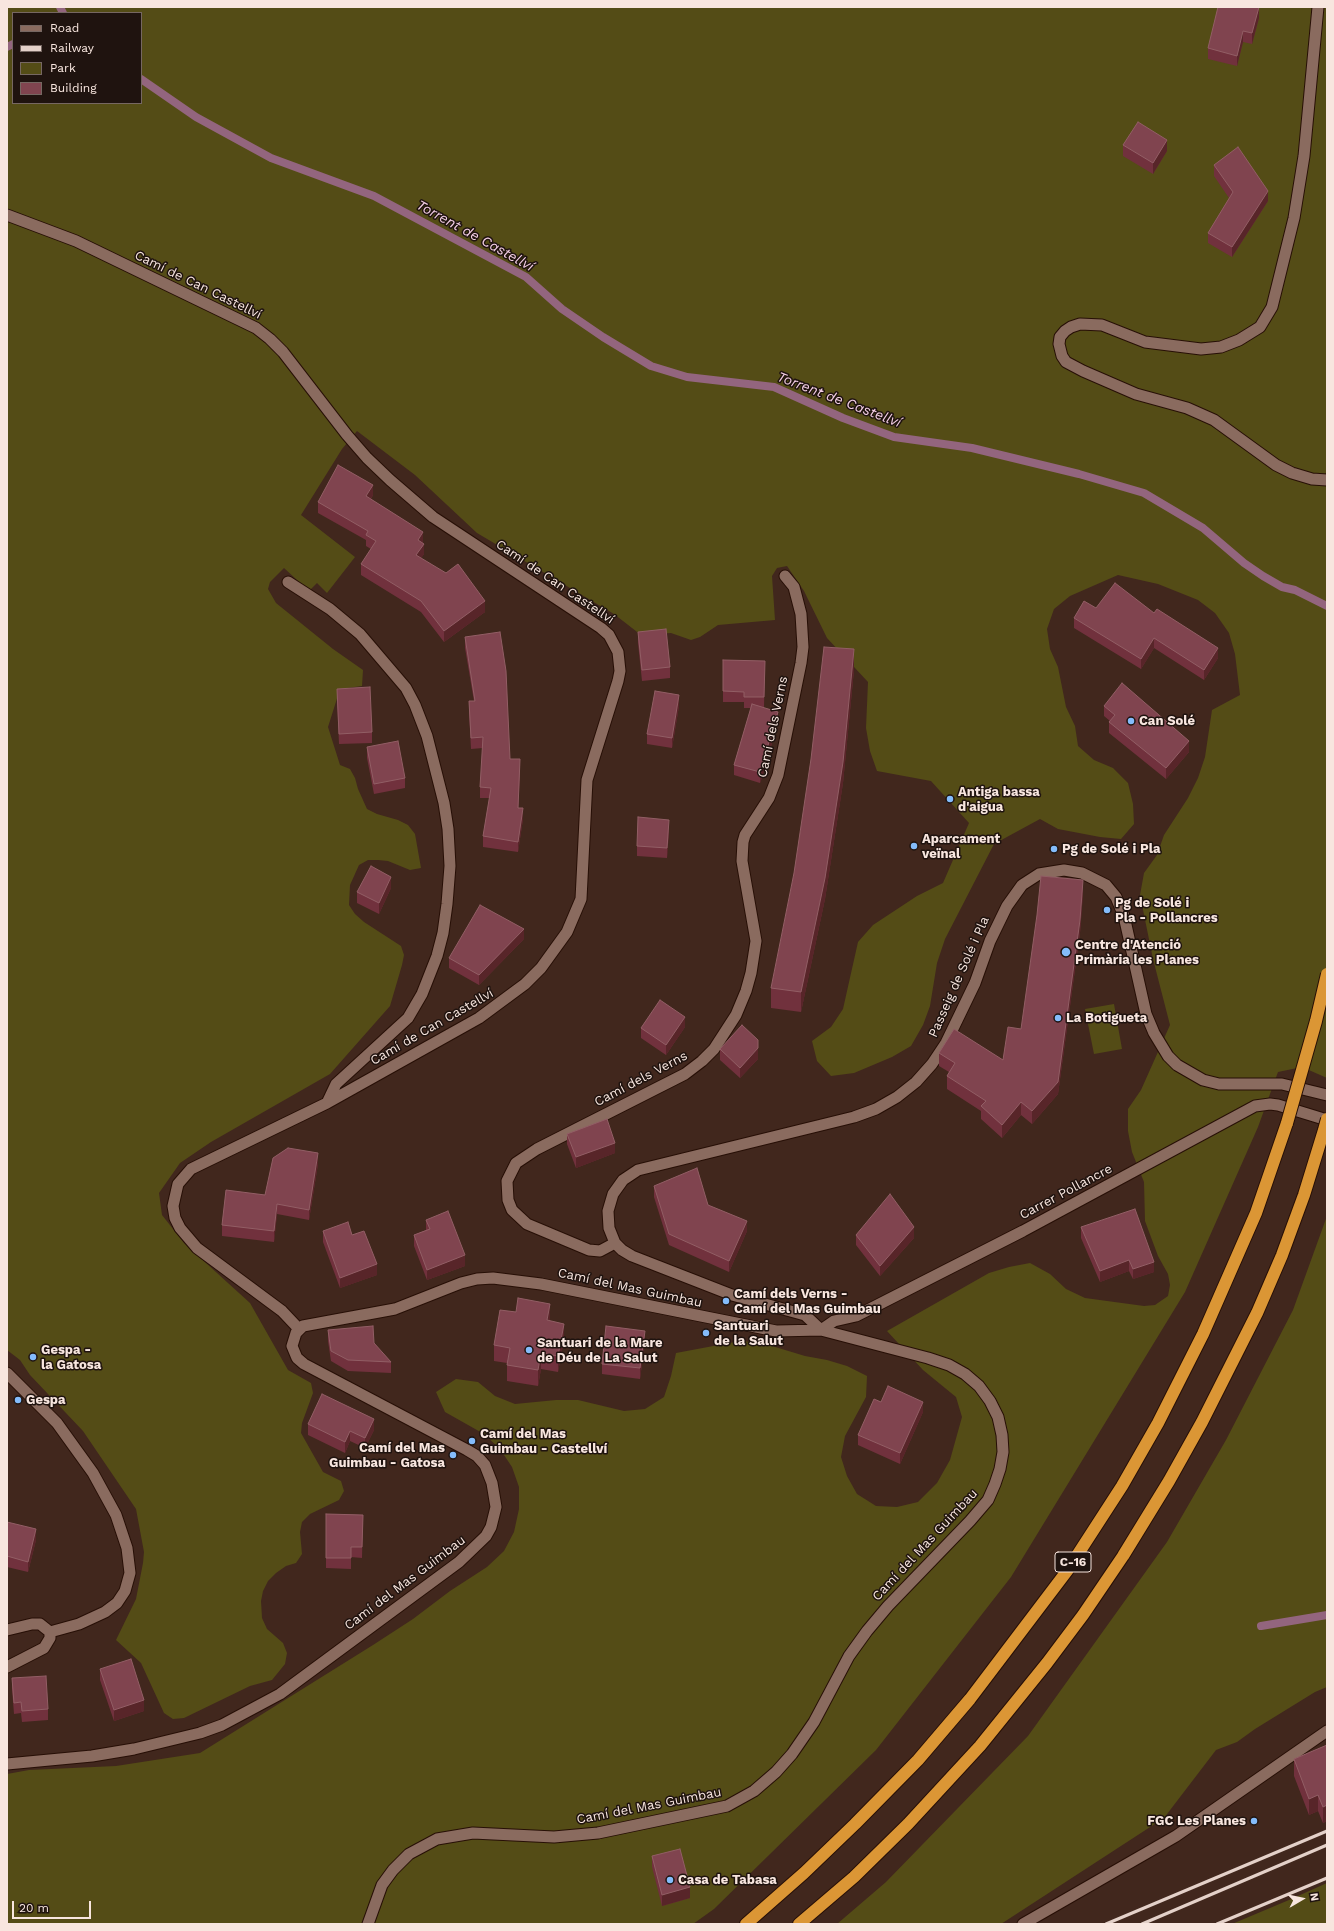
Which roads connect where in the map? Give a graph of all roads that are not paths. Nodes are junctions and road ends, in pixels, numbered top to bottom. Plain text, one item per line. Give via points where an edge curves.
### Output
1 (1318, 7) edge
2 (7, 215) edge
3 (1327, 480) edge
4 (785, 576) dead end
5 (288, 582) dead end
6 (1327, 974) edge
7 (1327, 1095) edge
8 (327, 1103) junction
9 (1326, 1123) edge
10 (615, 1243) junction
11 (299, 1329) junction
12 (821, 1330) junction
13 (7, 1373) edge
14 (7, 1630) edge
15 (50, 1632) junction
16 (7, 1667) edge
17 (1327, 1731) edge
18 (7, 1764) edge
19 (368, 1924) edge
20 (746, 1924) edge
21 (799, 1924) edge
22 (1023, 1924) edge

1 - 3 street via 1304,156 1294,218 1272,307 1260,326 1221,347 1201,348 1145,342 1102,325 1080,324 1065,331 1060,337 1059,344 1066,362 1083,371 1136,394 1187,408 1214,420 1276,465 1312,479
2 - 8 street, Camí de Can Castellví via 76,241 256,328 282,352 347,436 390,480 433,517 601,628 609,635 618,652 618,681 587,780 581,899 567,932 555,951 525,984 479,1018
4 - 10 street, Camí dels Verns via 794,587 801,614 803,647 778,775 769,798 743,842 742,861 756,941 746,991 736,1015 714,1049 686,1074 536,1149 516,1163 507,1181 508,1200 512,1210 527,1224 589,1250 600,1251
5 - 8 street via 330,609 360,634 406,688 427,736 448,829 448,904 437,956 422,994 408,1018 336,1084
6 - 20 highway, C-16, bridge via 1287,1123 1256,1213 1203,1334 1158,1423 1122,1486 1067,1571 980,1687 918,1760 844,1835
7 - 10 street, Passeig de Solé i Pla via 1282,1084 1219,1084 1203,1080 1177,1064 1168,1056 1143,1007 1124,916 1116,897 1106,886 1082,873 1064,870 1047,872 1022,885 1007,906 990,941 975,983 951,1032 932,1064 916,1082 897,1097 854,1117 638,1170 623,1180 610,1202 609,1228
8 - 11 street, Camí de Can Castellví via 191,1169 178,1184 173,1206 180,1228 197,1248 282,1311
9 - 12 street, Carrer Pollancre via 1270,1104 1255,1106 1023,1231 856,1316 834,1321
9 - 21 highway, C-16 via 1299,1210 1257,1313 1202,1422 1122,1556 1051,1657 980,1746 908,1824
10 - 12 street via 632,1256 732,1295 805,1316
11 - 12 street, Camí del Mas Guimbau via 308,1324 395,1309 461,1284 493,1278 541,1284 776,1331
11 - 18 street, Camí del Mas Guimbau via 292,1346 297,1358 304,1364 477,1456 485,1465 492,1483 496,1507 486,1536 459,1562 280,1694 222,1725 200,1734 134,1749 92,1756
12 - 19 street, Camí del Mas Guimbau via 928,1358 954,1368 979,1386 998,1417 1002,1436 1000,1469 988,1500 867,1631 849,1656 814,1722 792,1754 754,1791 739,1801 717,1809 598,1833 554,1837 473,1833 438,1839 409,1854 392,1870 382,1885
13 - 15 street via 57,1423 90,1468 110,1502 127,1548 130,1573 125,1591 117,1603 105,1612 79,1624
14 - 15 street via 40,1624
15 - 16 street via 50,1638 44,1648
17 - 22 street via 1176,1836

